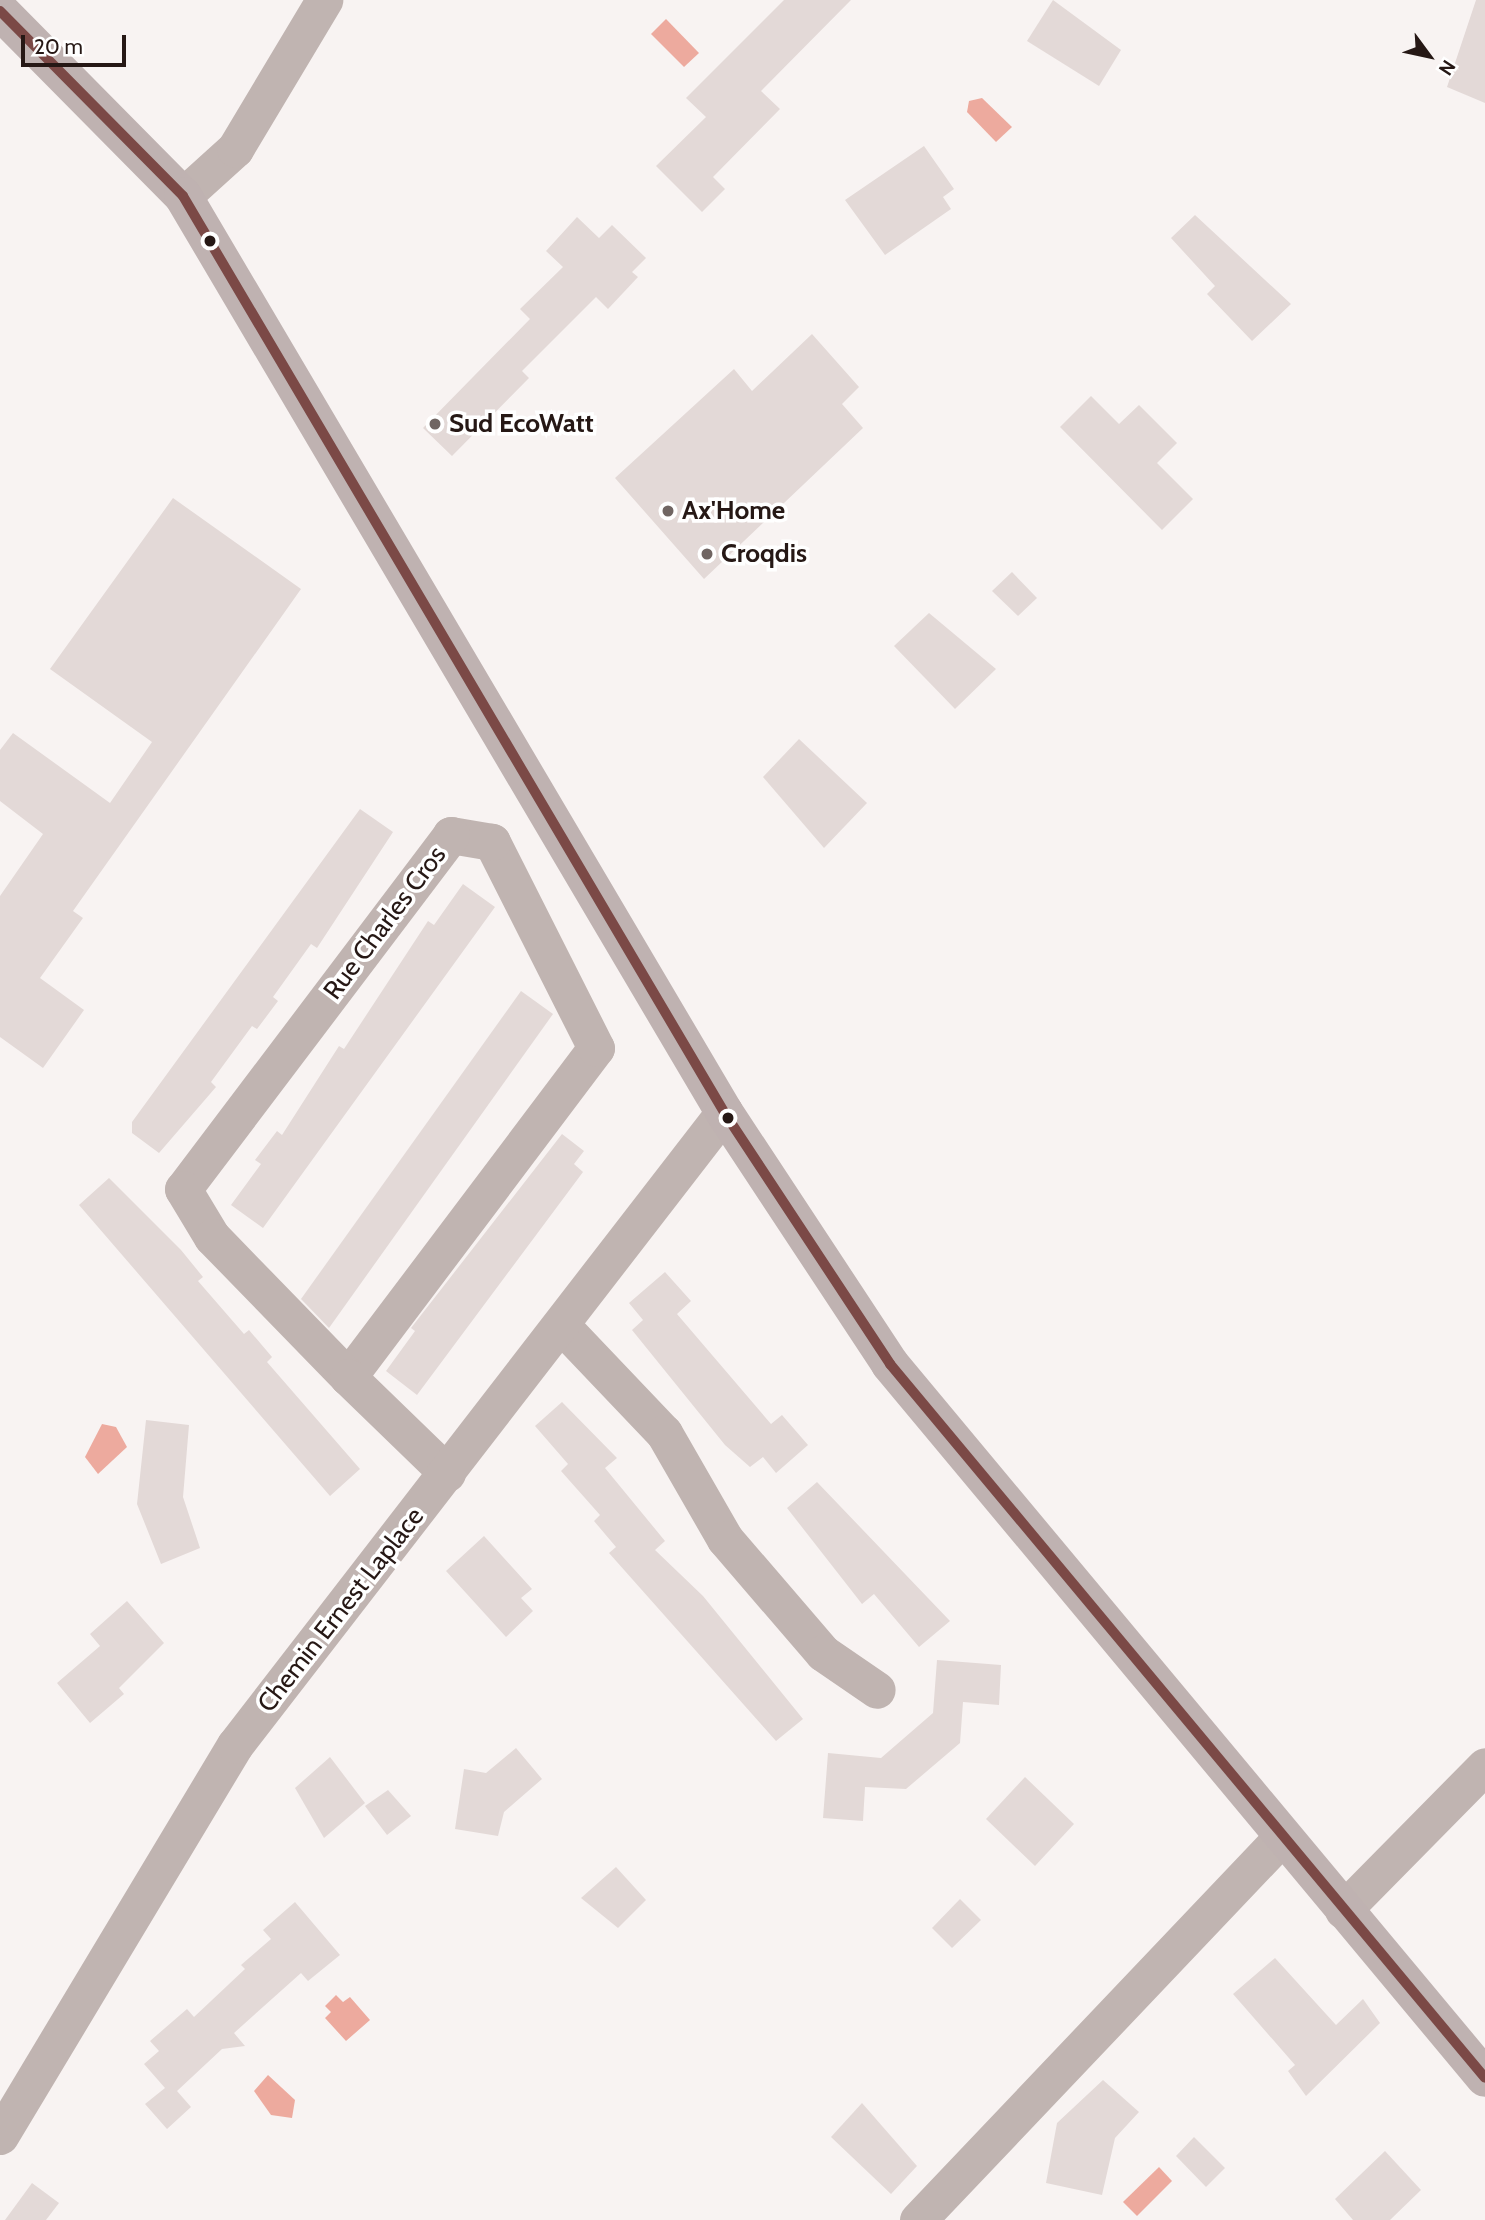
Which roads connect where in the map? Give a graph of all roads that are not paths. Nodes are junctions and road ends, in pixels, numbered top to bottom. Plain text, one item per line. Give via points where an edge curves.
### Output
1 (324, 0) edge
2 (0, 11) edge
3 (183, 197) junction
4 (724, 1112) junction
5 (562, 1326) junction
6 (348, 1377) junction
7 (447, 1473) junction
8 (877, 1690) dead end
9 (1485, 1766) edge
10 (1281, 1838) junction
11 (1343, 1910) junction
12 (1485, 2078) edge
13 (0, 2136) edge
14 (918, 2220) edge

1 - 3 street via 235,149
2 - 3 main road
3 - 4 main road
4 - 5 street, Chemin Ernest Laplace
4 - 10 main road via 891,1364
5 - 7 street, Chemin Ernest Laplace
5 - 8 street via 664,1433 725,1539 814,1642
6 - 6 street, Rue Charles Cros via 212,1237 183,1189 451,835 492,842 596,1048
6 - 7 street, Rue Charles Cros
7 - 13 street, Chemin Ernest Laplace via 235,1745
9 - 11 street
10 - 11 main road
10 - 14 street
11 - 12 main road

